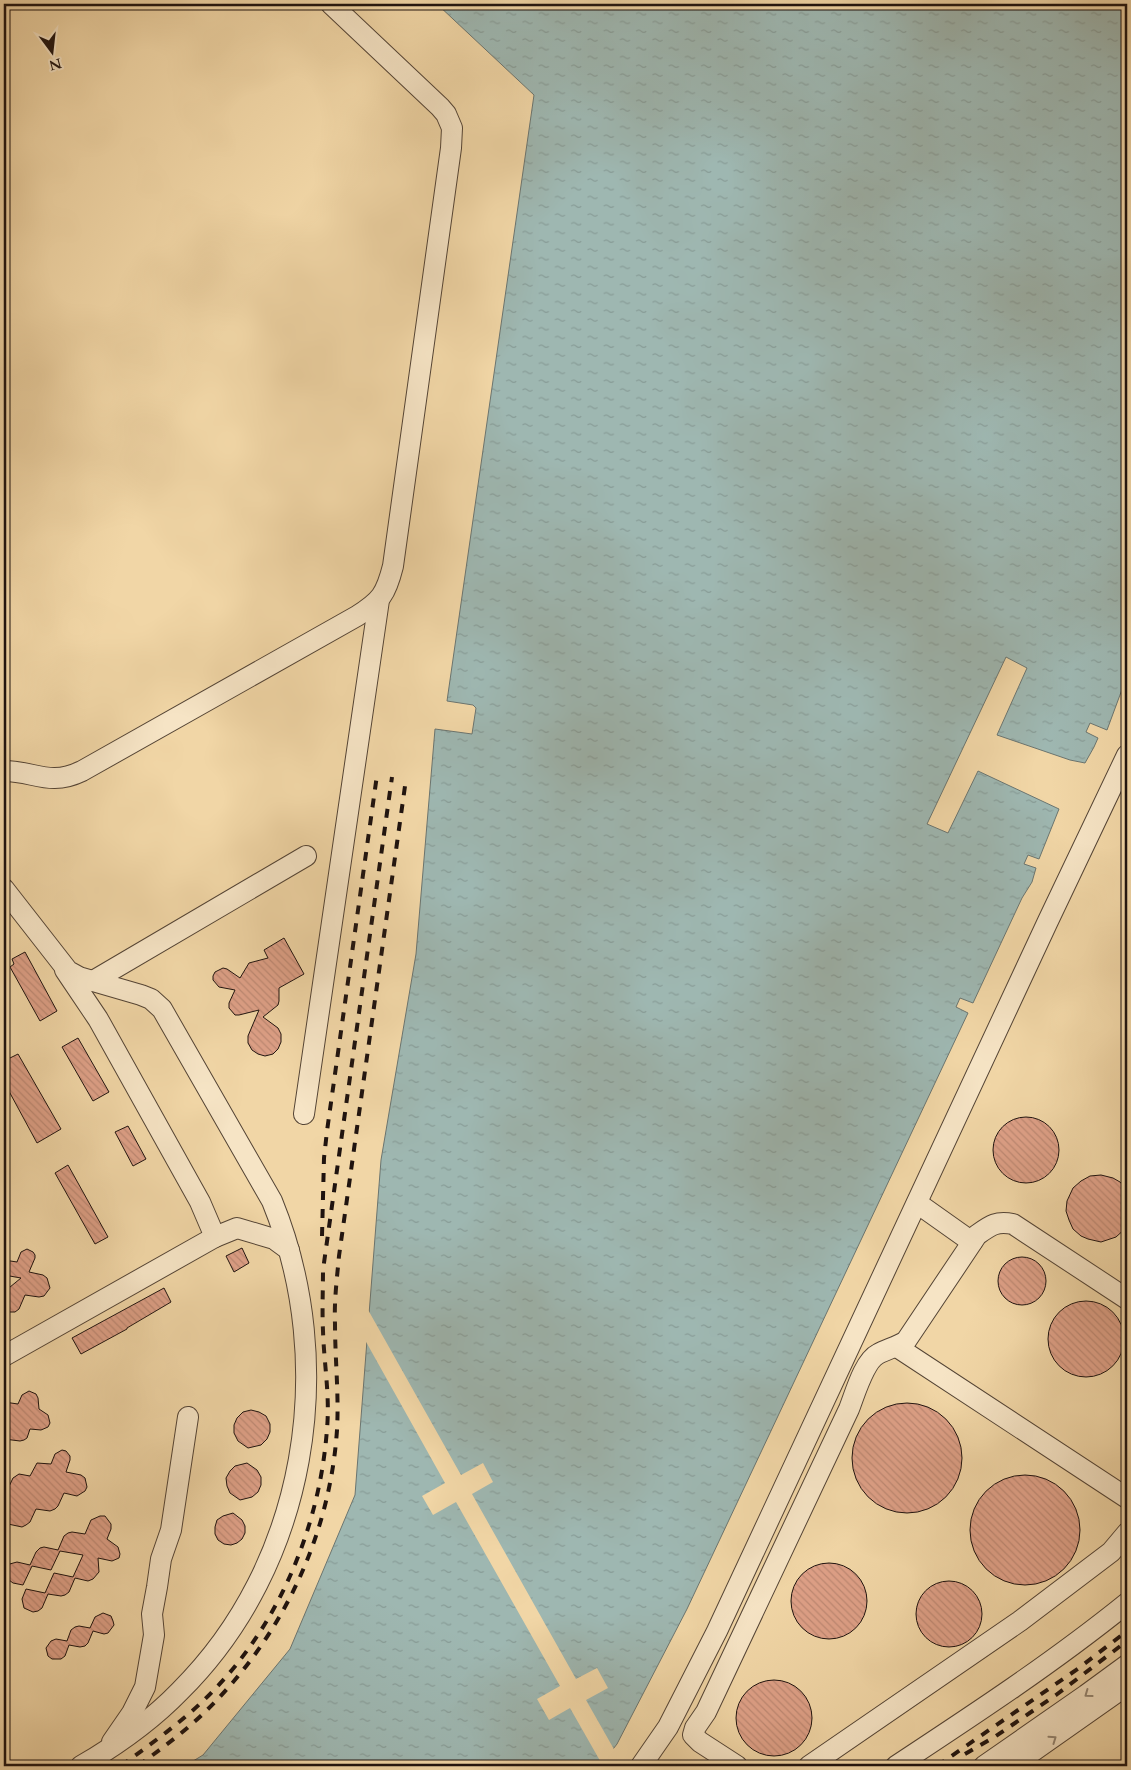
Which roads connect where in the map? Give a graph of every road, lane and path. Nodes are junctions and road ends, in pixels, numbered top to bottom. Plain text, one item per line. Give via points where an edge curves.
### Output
1 (332, 4) edge
2 (379, 600) junction
3 (1127, 755) edge
4 (4, 771) edge
5 (306, 856) dead end
6 (4, 889) edge
7 (60, 962) junction
8 (93, 981) junction
9 (304, 1114) dead end
10 (917, 1203) junction
11 (215, 1237) junction
12 (972, 1242) junction
13 (288, 1250) junction
14 (1127, 1300) edge
15 (897, 1347) junction
16 (4, 1356) edge
17 (188, 1418) dead end
18 (1127, 1498) edge
19 (1127, 1533) edge
20 (1127, 1603) edge
21 (1127, 1664) edge
22 (1127, 1685) edge
23 (106, 1752) junction
24 (82, 1766) edge
25 (641, 1766) edge
26 (737, 1766) edge
27 (809, 1766) edge
28 (896, 1766) edge
29 (984, 1766) edge
30 (1012, 1766) edge

1 - 2 lane via 435,101 452,128 393,566
2 - 4 lane via 348,621 73,776 54,779
2 - 9 lane
3 - 10 lane
5 - 8 lane
6 - 7 lane
7 - 8 lane via 78,977
7 - 11 lane via 98,1019 200,1202
8 - 13 lane via 141,995 162,1009 272,1201
10 - 12 lane
10 - 25 lane via 717,1631 668,1727
11 - 13 lane via 237,1228 274,1239
11 - 16 lane
12 - 14 lane via 990,1225 1001,1222 1014,1224
12 - 15 lane via 906,1341
13 - 23 lane via 305,1330 307,1388 302,1446 289,1508 277,1542 240,1616 201,1669 158,1713
15 - 18 lane
15 - 26 lane via 877,1354 868,1363 706,1712 695,1728 693,1736
17 - 23 lane via 171,1530 172,1559 163,1616 154,1635 145,1687
19 - 27 lane via 1112,1552 1020,1621
20 - 28 lane via 1021,1682
21 -> 29 lane
30 -> 22 lane
23 - 24 lane

